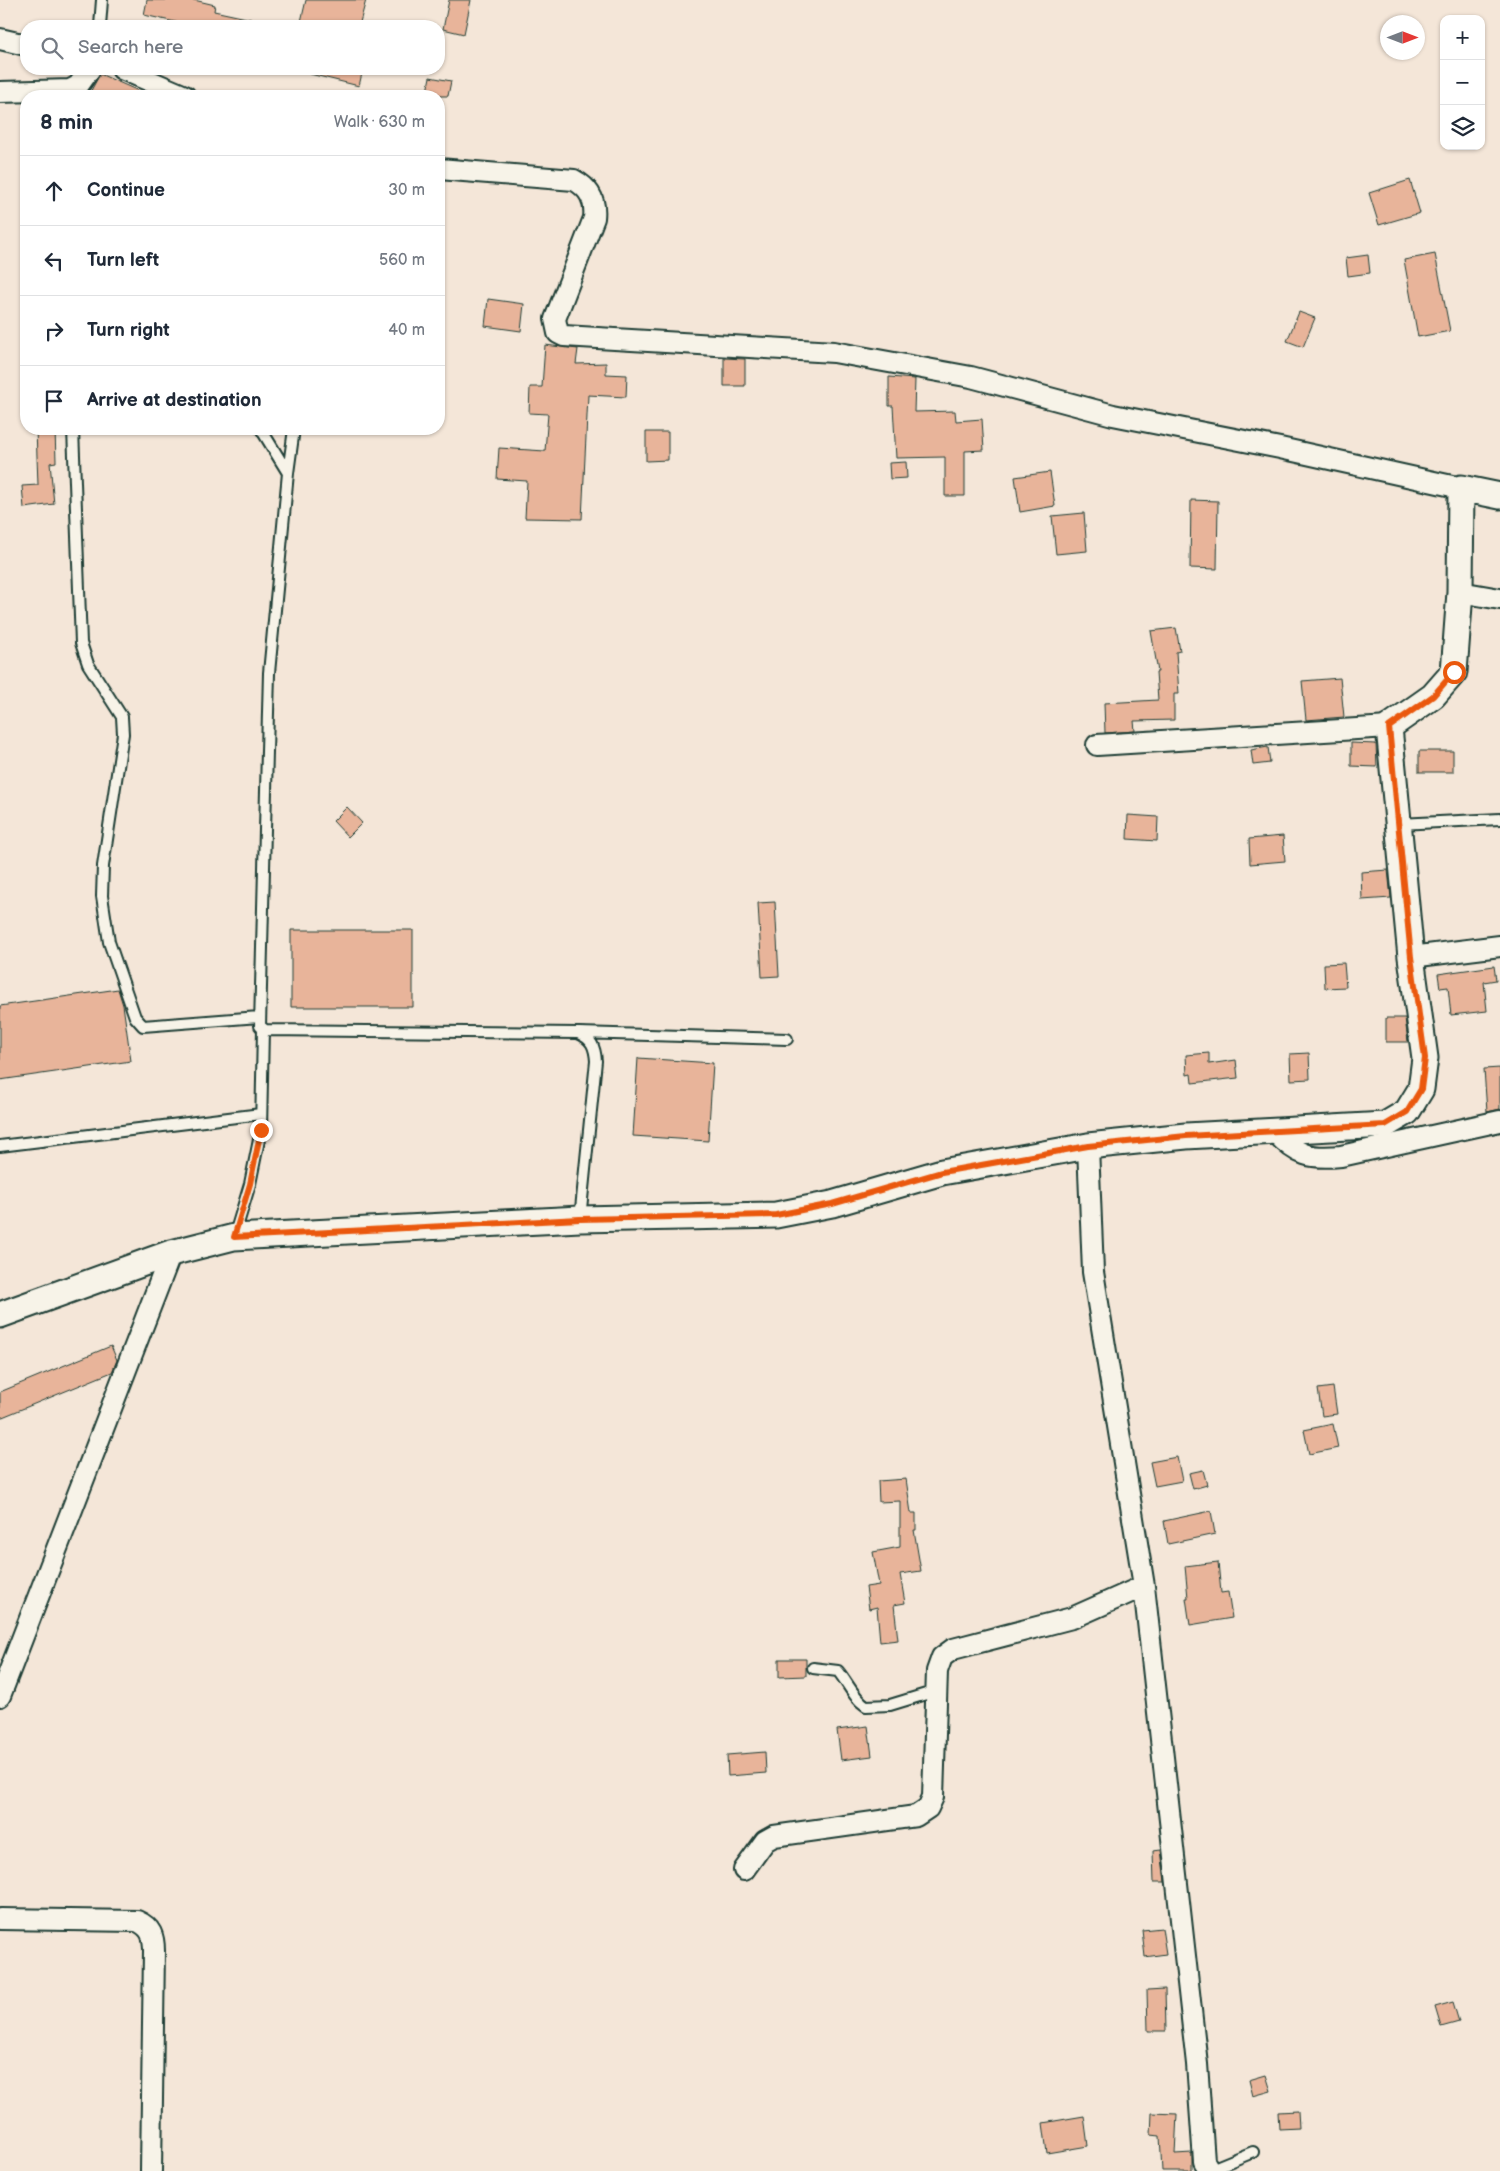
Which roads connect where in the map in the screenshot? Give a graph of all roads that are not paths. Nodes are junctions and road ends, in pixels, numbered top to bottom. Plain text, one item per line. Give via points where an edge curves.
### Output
1 (102, 0) edge
2 (100, 20) edge
3 (0, 39) edge
4 (20, 44) edge
5 (86, 75) edge
6 (136, 75) edge
7 (70, 90) edge
8 (171, 90) edge
9 (20, 91) edge
10 (0, 92) edge
11 (445, 169) edge
12 (73, 435) edge
13 (265, 435) edge
14 (293, 435) edge
15 (288, 473) junction
16 (1461, 488) junction
17 (1500, 496) edge
18 (1460, 592) junction
19 (1500, 599) edge
20 (1389, 727) junction
21 (1097, 745) dead end
22 (1500, 819) edge
23 (1398, 824) junction
24 (1500, 946) edge
25 (1411, 957) junction
26 (259, 1017) junction
27 (262, 1029) junction
28 (578, 1033) junction
29 (787, 1039) dead end
30 (261, 1114) junction
31 (1500, 1121) edge
32 (1275, 1132) junction
33 (0, 1146) edge
34 (1088, 1146) junction
35 (580, 1219) junction
36 (234, 1237) junction
37 (171, 1253) junction
38 (0, 1315) edge
39 (1144, 1586) junction
40 (812, 1668) dead end
41 (936, 1691) junction
42 (0, 1696) edge
43 (744, 1870) dead end
44 (0, 1919) edge
45 (1252, 2152) dead end
46 (151, 2171) edge
47 (1209, 2171) edge

1 - 2 lane
3 - 4 street
5 - 7 street via 78,86
6 - 8 street
9 - 10 street
11 - 16 street via 574,180 585,186 596,206 555,319 558,333 564,336 834,352 971,377 1113,414
12 - 26 lane via 81,642 88,664 122,717 123,734 103,866 102,896 109,942 135,1017 143,1026
13 - 15 lane
14 - 15 lane
15 - 26 lane via 270,673
16 - 17 street
16 - 18 street
18 - 19 street
18 - 20 street via 1454,672 1433,696
20 - 21 street
20 - 23 street
22 - 23 lane
23 - 25 street
24 - 25 street
25 - 32 street via 1425,1058 1421,1089 1407,1112 1385,1125
26 - 27 lane
27 - 28 lane
27 - 30 lane
28 - 29 lane
28 - 35 lane via 592,1042 596,1061
30 - 33 lane
30 - 36 lane via 250,1184
31 - 32 street via 1322,1158 1303,1156 1286,1145
32 - 34 street via 1186,1136
34 - 35 street via 942,1172 832,1204 776,1215
34 - 39 street via 1093,1272
35 - 36 street
36 - 37 street
37 - 38 street
37 - 42 street
39 - 41 street via 1072,1618 953,1649 942,1657 937,1670
39 - 47 street via 1196,2054 1204,2161
40 - 41 lane via 838,1670 857,1700 866,1706 890,1705
41 - 43 street via 934,1788 928,1808 916,1816 774,1836 765,1841
44 - 46 street via 137,1921 151,1931 154,1951
45 - 47 lane

